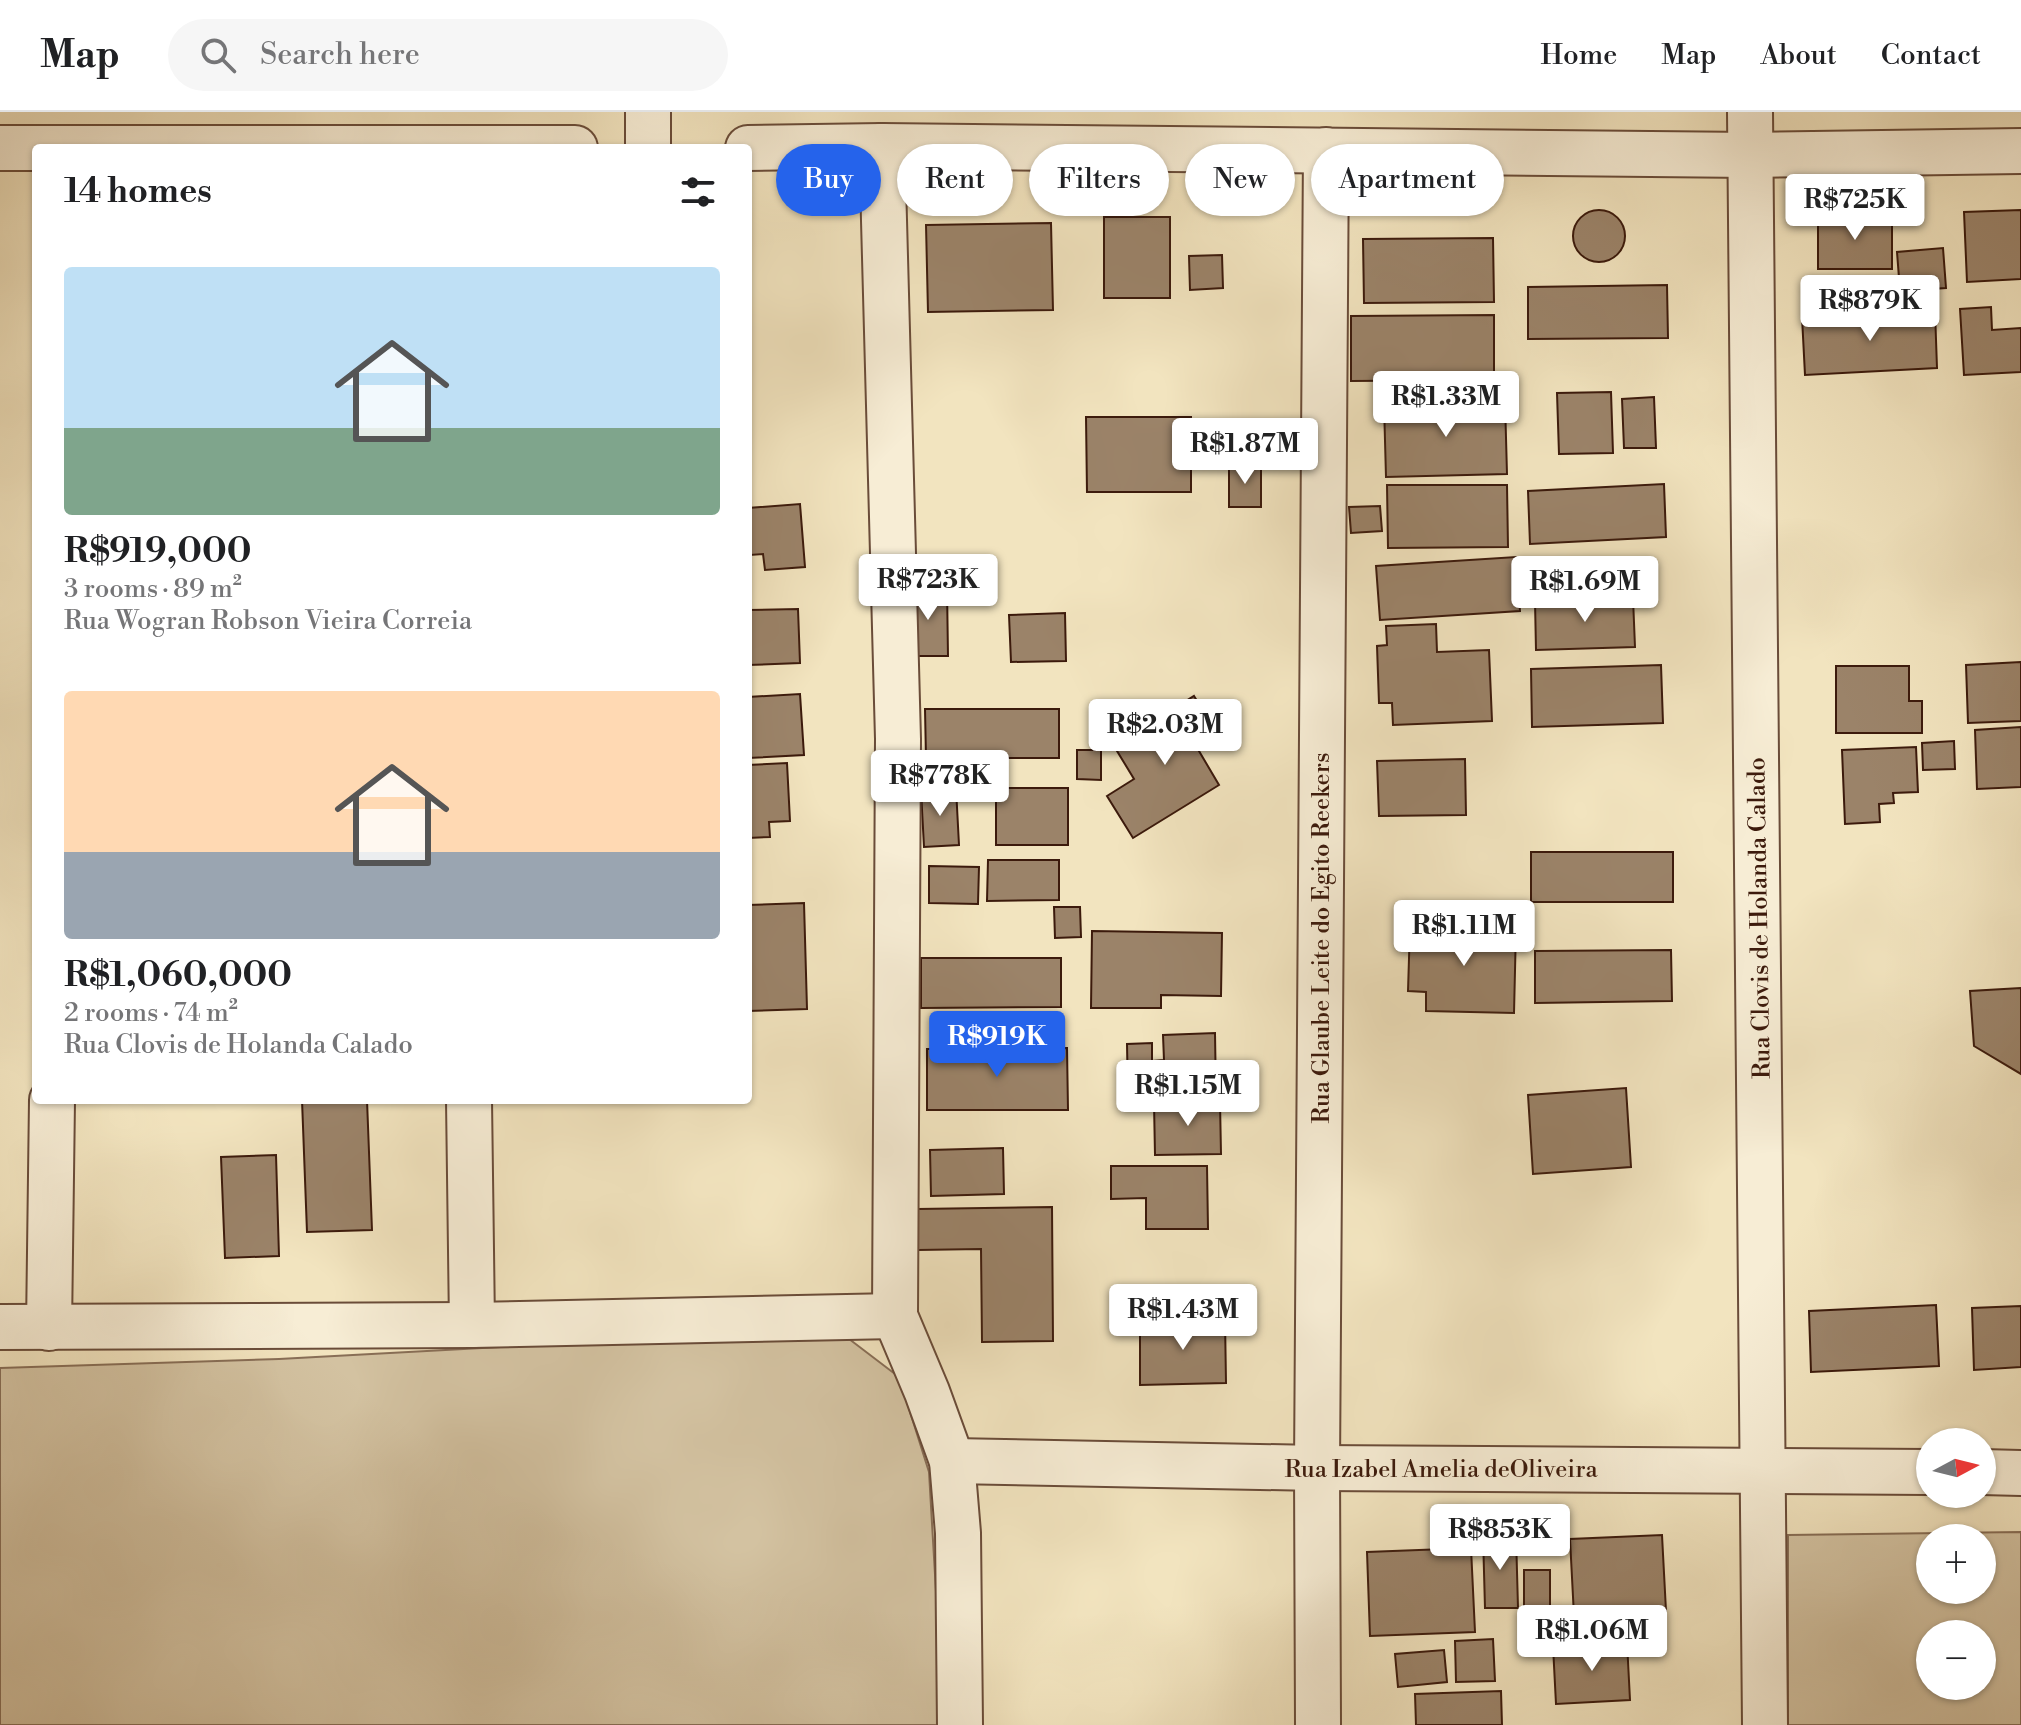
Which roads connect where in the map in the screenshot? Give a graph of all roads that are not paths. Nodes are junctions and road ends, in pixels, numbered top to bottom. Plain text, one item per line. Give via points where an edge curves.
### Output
1 (648, 112) edge
2 (1750, 112) edge
3 (648, 144) edge
4 (882, 146) junction
5 (32, 147) edge
6 (0, 148) edge
7 (752, 148) edge
8 (1311, 150) edge
9 (2021, 151) edge
10 (1504, 152) edge
11 (1751, 155) junction
12 (1326, 216) edge
13 (52, 1104) edge
14 (469, 1104) edge
15 (895, 1316) junction
16 (472, 1325) junction
17 (0, 1327) edge
18 (49, 1328) junction
19 (952, 1461) junction
20 (1317, 1468) junction
21 (1764, 1471) junction
22 (1916, 1472) edge
23 (1996, 1472) edge
24 (2021, 1473) edge
25 (960, 1725) edge
26 (1318, 1725) edge
27 (1765, 1725) edge

1 - 3 street
2 - 11 street, Rua Clovis de Holanda Calado
4 - 7 street
4 - 8 street
4 - 15 street via 898,739
5 - 6 street
9 - 11 street
10 - 11 street
11 - 21 street, Rua Clovis de Holanda Calado
12 - 20 street, Rua Glaube Leite do Egito Reekers
13 - 18 street
14 - 16 street
15 - 16 street
15 - 19 street
16 - 18 street
17 - 18 street
19 - 20 street, Rua Izabel Amelia deOliveira
19 - 25 street
20 - 21 street, Rua Izabel Amelia deOliveira
20 - 26 street, Rua Glaube Leite do Egito Reekers
21 - 22 street, Rua Izabel Amelia deOliveira
21 - 27 street, Rua Clovis de Holanda Calado
23 - 24 street

